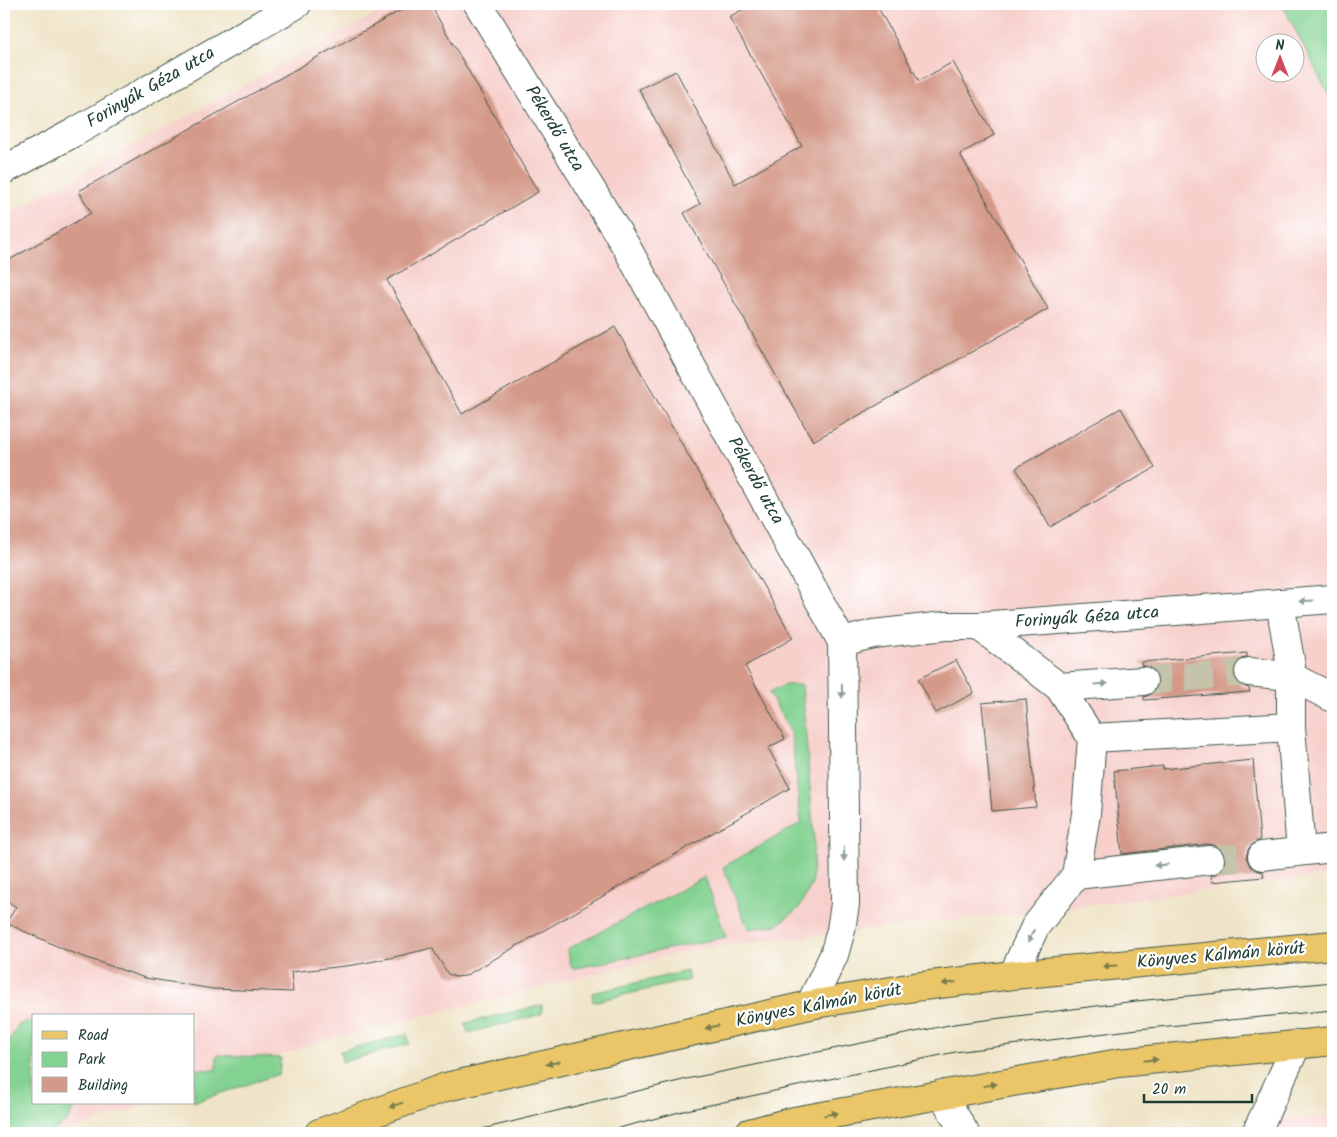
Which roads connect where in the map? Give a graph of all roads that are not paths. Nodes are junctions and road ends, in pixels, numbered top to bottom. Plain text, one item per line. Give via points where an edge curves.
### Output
1 (298, 4) edge
2 (478, 4) edge
3 (4, 170) edge
4 (1333, 599) edge
5 (1280, 603) junction
6 (979, 626) junction
7 (842, 642) junction
8 (1248, 672) tunnel mouth
9 (1290, 676) junction
10 (1142, 681) tunnel mouth
11 (1059, 687) junction
12 (1333, 698) edge
13 (1291, 727) junction
14 (1092, 738) junction
15 (1333, 848) edge
16 (1301, 851) junction
17 (1262, 856) tunnel mouth
18 (1210, 860) tunnel mouth
19 (1076, 875) junction
20 (1333, 945) edge
21 (1013, 975) junction
22 (810, 1005) junction
23 (1333, 1041) edge
24 (1297, 1044) junction
25 (942, 1094) junction
26 (319, 1133) edge
27 (749, 1133) edge
28 (965, 1133) edge
29 (1256, 1133) edge

1 - 3 street, Forinyák Géza utca
2 - 7 street, Pékerdő utca via 626,248
4 -> 5 street, Forinyák Géza utca
5 - 6 street, Forinyák Géza utca
5 - 9 street
6 - 7 street, Forinyák Géza utca via 945,626 873,634
6 - 11 street
7 -> 22 street, Pékerdő utca via 845,904 834,955
8 - 9 street
9 - 12 street
9 - 13 street
11 -> 10 street
11 - 14 street
13 - 14 street
13 - 16 street
14 - 19 street via 1086,814
15 - 16 street
16 - 17 street
18 -> 19 street
19 -> 21 street via 1035,927
20 -> 21 main road, Könyves Kálmán körút
21 -> 22 main road, Könyves Kálmán körút via 914,987
22 -> 26 main road, Könyves Kálmán körút via 446,1086
23 - 24 main road
25 -> 24 main road via 1119,1063
24 - 29 street
27 -> 25 main road via 794,1121
25 - 28 street

